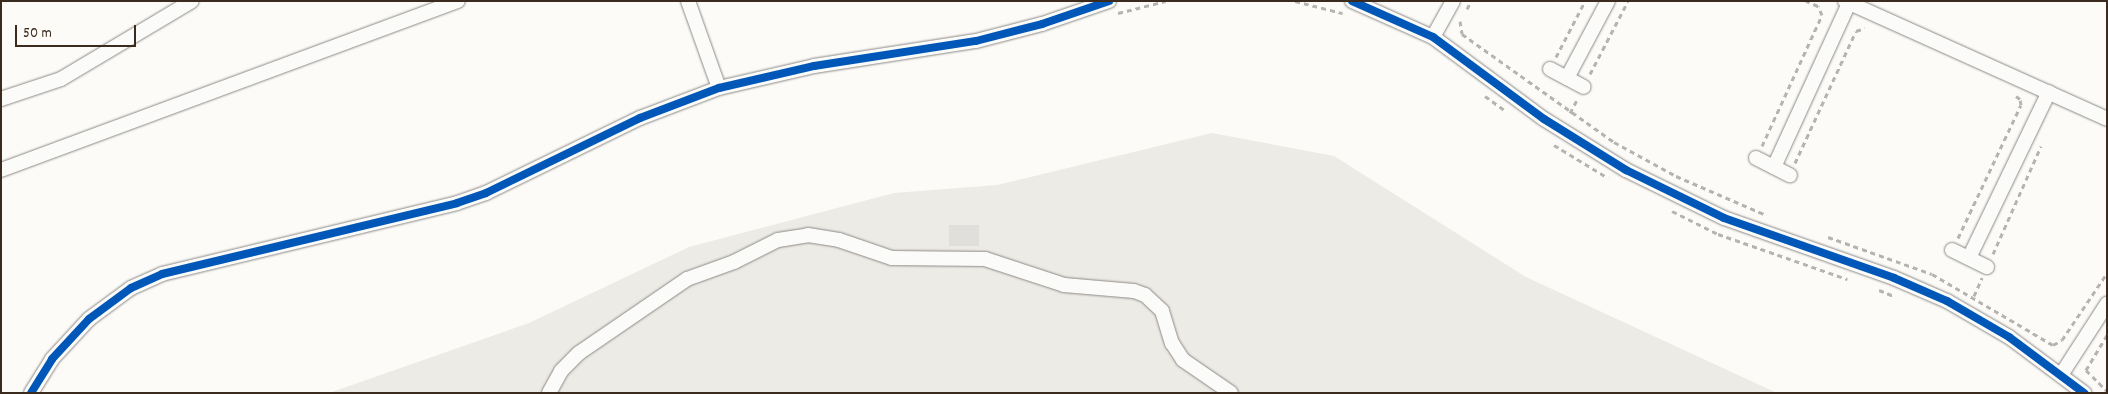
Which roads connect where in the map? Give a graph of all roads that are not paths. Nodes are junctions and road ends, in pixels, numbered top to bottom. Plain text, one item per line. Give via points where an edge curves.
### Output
1 (192, 1) edge
2 (458, 1) edge
3 (688, 1) edge
4 (1109, 1) edge
5 (1352, 1) edge
6 (1453, 1) edge
7 (1608, 1) edge
8 (1847, 2) edge
9 (1433, 37) junction
10 (1550, 69) road end
11 (1567, 78) junction
12 (1584, 87) road end
13 (719, 88) junction
14 (2049, 92) junction
15 (1, 99) edge
16 (2107, 119) edge
17 (1756, 158) road end
18 (1774, 167) junction
19 (1, 170) edge
20 (1790, 175) road end
21 (1952, 250) road end
22 (1969, 258) junction
23 (1987, 267) road end
24 (2107, 304) edge
25 (2061, 375) junction
26 (32, 393) edge
27 (549, 393) edge
28 (1230, 393) edge
29 (2084, 393) edge

1 - 15 street via 61,79
2 - 19 street
3 - 13 street
4 - 13 street via 1042,24 976,41 814,66
5 - 9 street
6 - 9 street
7 - 11 street
8 - 14 street
8 - 18 street
9 - 25 street via 1544,119 1626,170 1724,218 1947,300 2009,337
10 - 11 street
11 - 12 street
13 - 26 street via 640,118 486,193 457,203 162,274 131,288 89,319 65,342
14 - 16 street
14 - 22 street
17 - 18 street
18 - 20 street
21 - 22 street
22 - 23 street
24 - 25 street
25 - 29 street
27 - 28 street via 561,371 574,357 687,279 734,262 778,240 808,235 839,240 892,258 985,259 1064,285 1134,290 1149,298 1162,311 1172,343 1183,360

